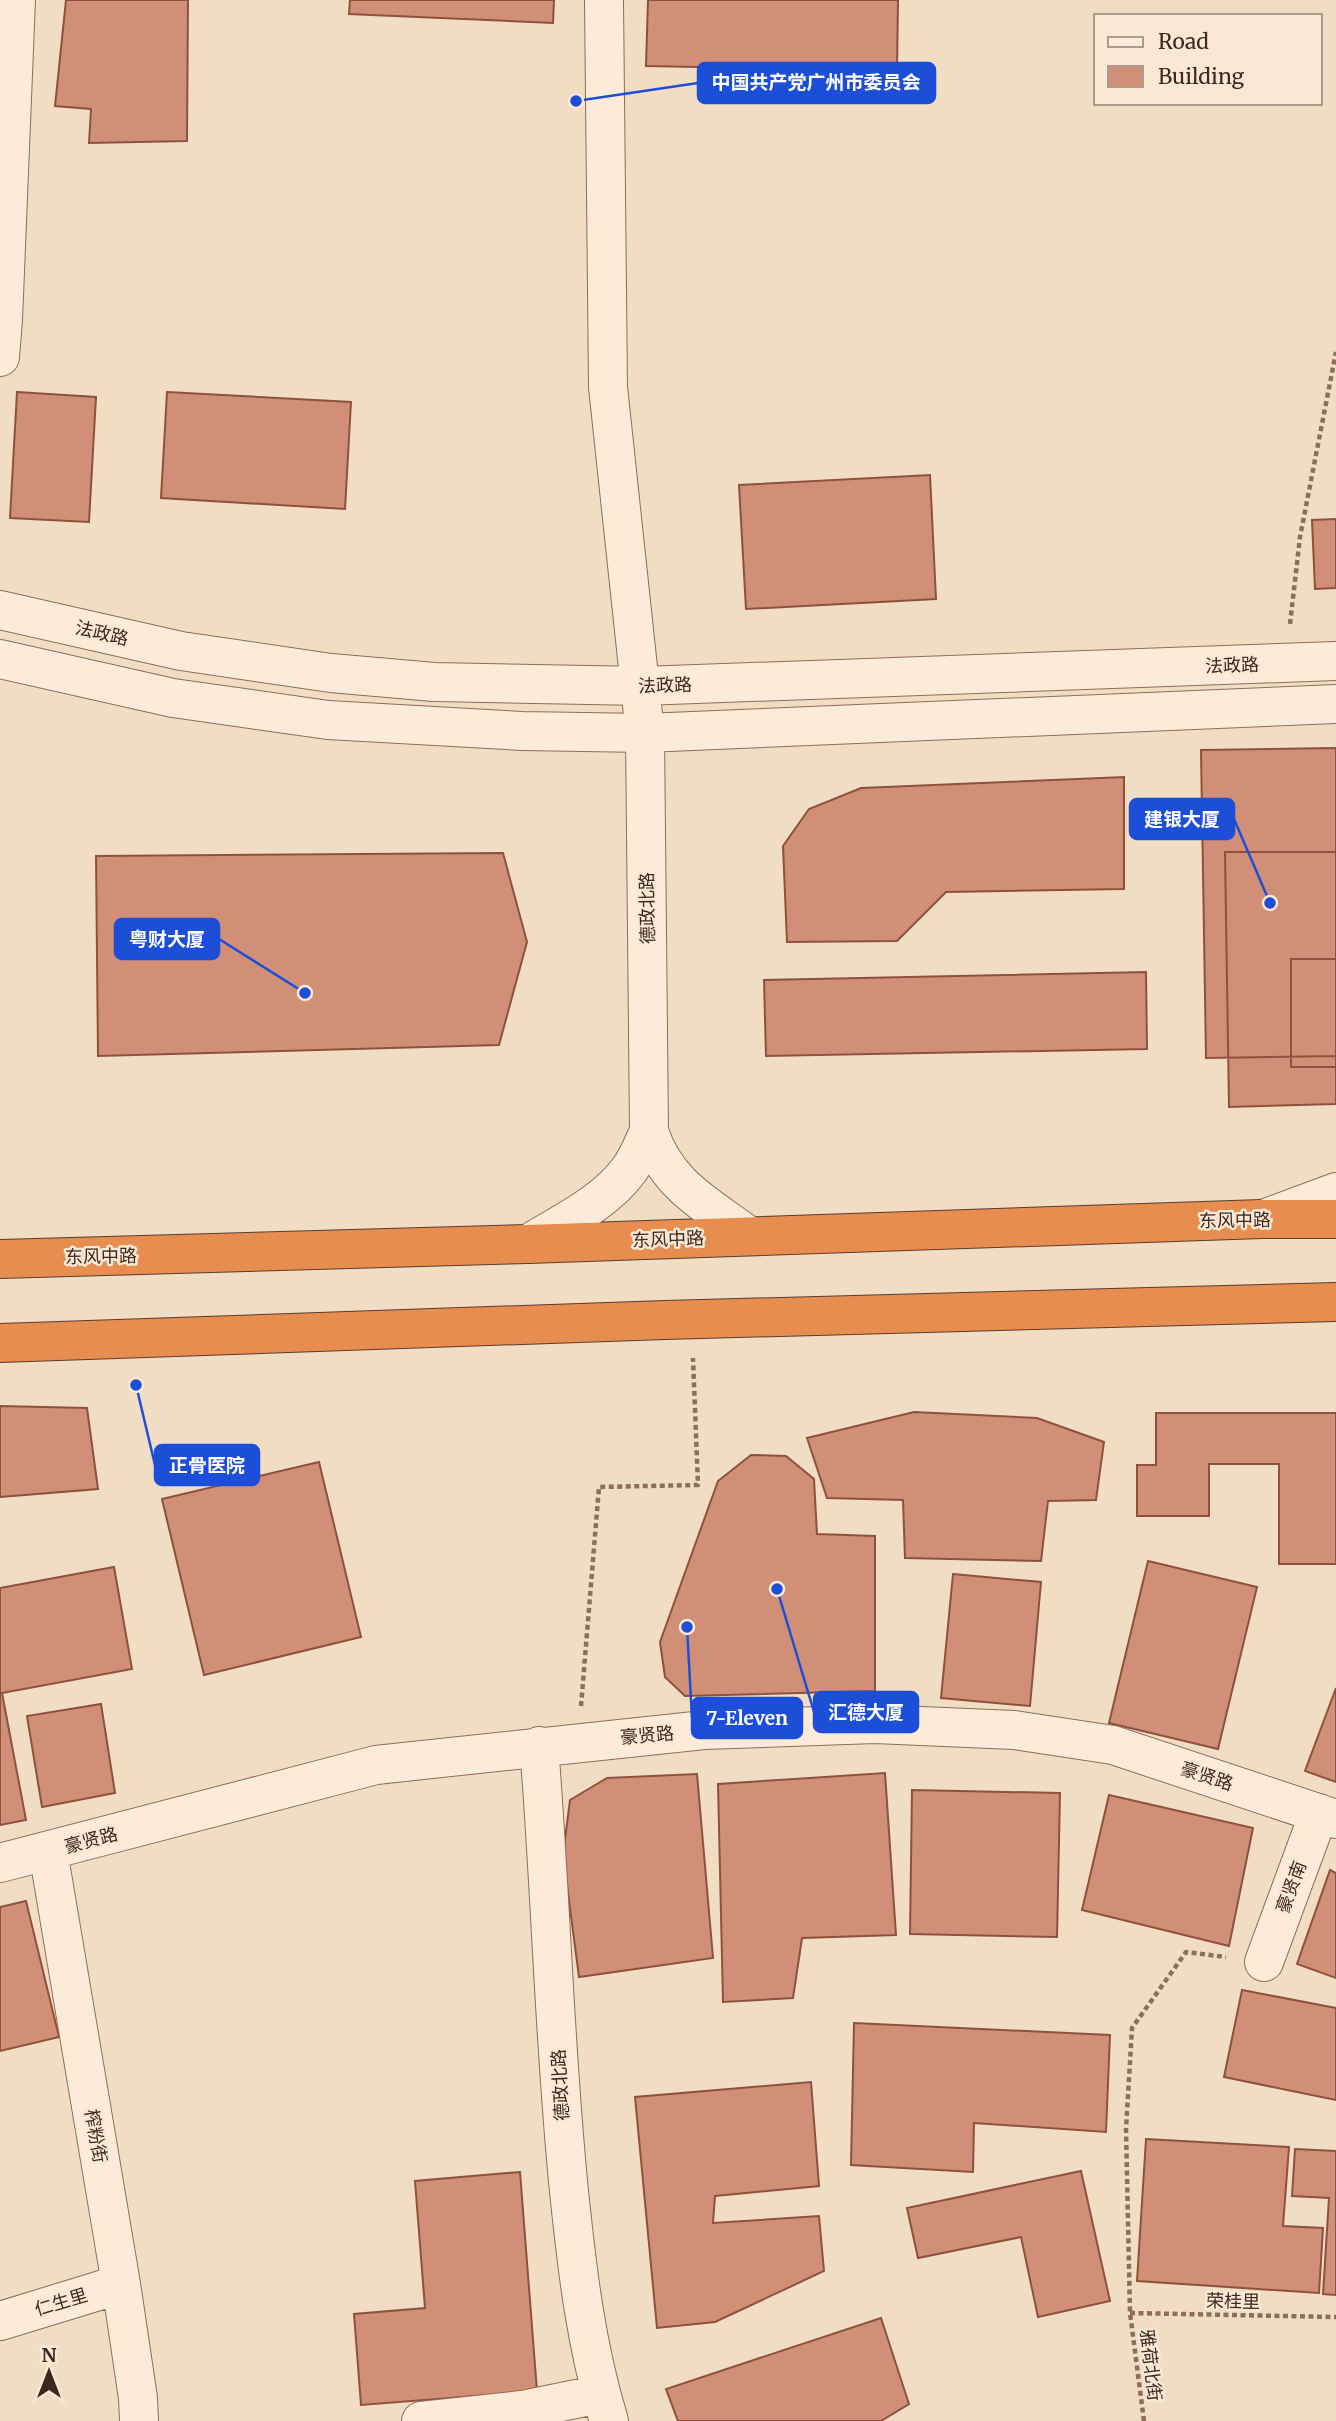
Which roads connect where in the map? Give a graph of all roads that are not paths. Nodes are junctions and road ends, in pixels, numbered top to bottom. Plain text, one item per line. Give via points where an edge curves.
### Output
1 (16, 0) edge
2 (604, 0) edge
3 (0, 357) edge
4 (0, 610) edge
5 (0, 659) edge
6 (1336, 661) edge
7 (642, 686) junction
8 (1336, 704) edge
9 (645, 733) junction
10 (649, 1131) junction
11 (1336, 1192) edge
12 (1336, 1200) edge
13 (1262, 1219) junction
14 (1336, 1220) edge
15 (749, 1236) junction
16 (528, 1244) junction
17 (0, 1259) edge
18 (1336, 1303) edge
19 (0, 1343) edge
20 (539, 1746) junction
21 (1327, 1816) edge
22 (48, 1851) junction
23 (0, 1863) edge
24 (1264, 1962) road end
25 (121, 2284) junction
26 (0, 2321) edge
27 (605, 2408) edge
28 (139, 2421) edge
29 (421, 2421) edge

1 - 3 street
2 - 7 street, 德政北路 via 608,387
4 - 7 street, 法政路 via 181,651 331,673 434,682
5 - 9 street via 173,698 328,720
6 - 7 street, 法政路
7 - 9 street, 德政北路
8 - 9 street
9 - 10 street, 德政北路
10 - 15 street via 670,1174
10 - 16 street via 629,1171 612,1188
11 - 13 street
12 - 13 highway
13 - 14 highway, 东风中路
13 - 15 highway, 东风中路
15 - 16 highway, 东风中路
16 - 17 highway, 东风中路
18 - 19 highway
20 - 21 street, 豪贤路 via 704,1730 875,1724 1014,1730 1113,1745
20 - 22 street, 豪贤路 via 376,1765
20 - 27 street, 德政北路 via 563,2128 580,2298
21 - 24 street, 豪贤南
22 - 23 street, 豪贤路
22 - 25 street, 榨粉街
25 - 26 street, 仁生里
25 - 28 street, 榨粉街
27 - 29 street via 522,2410

